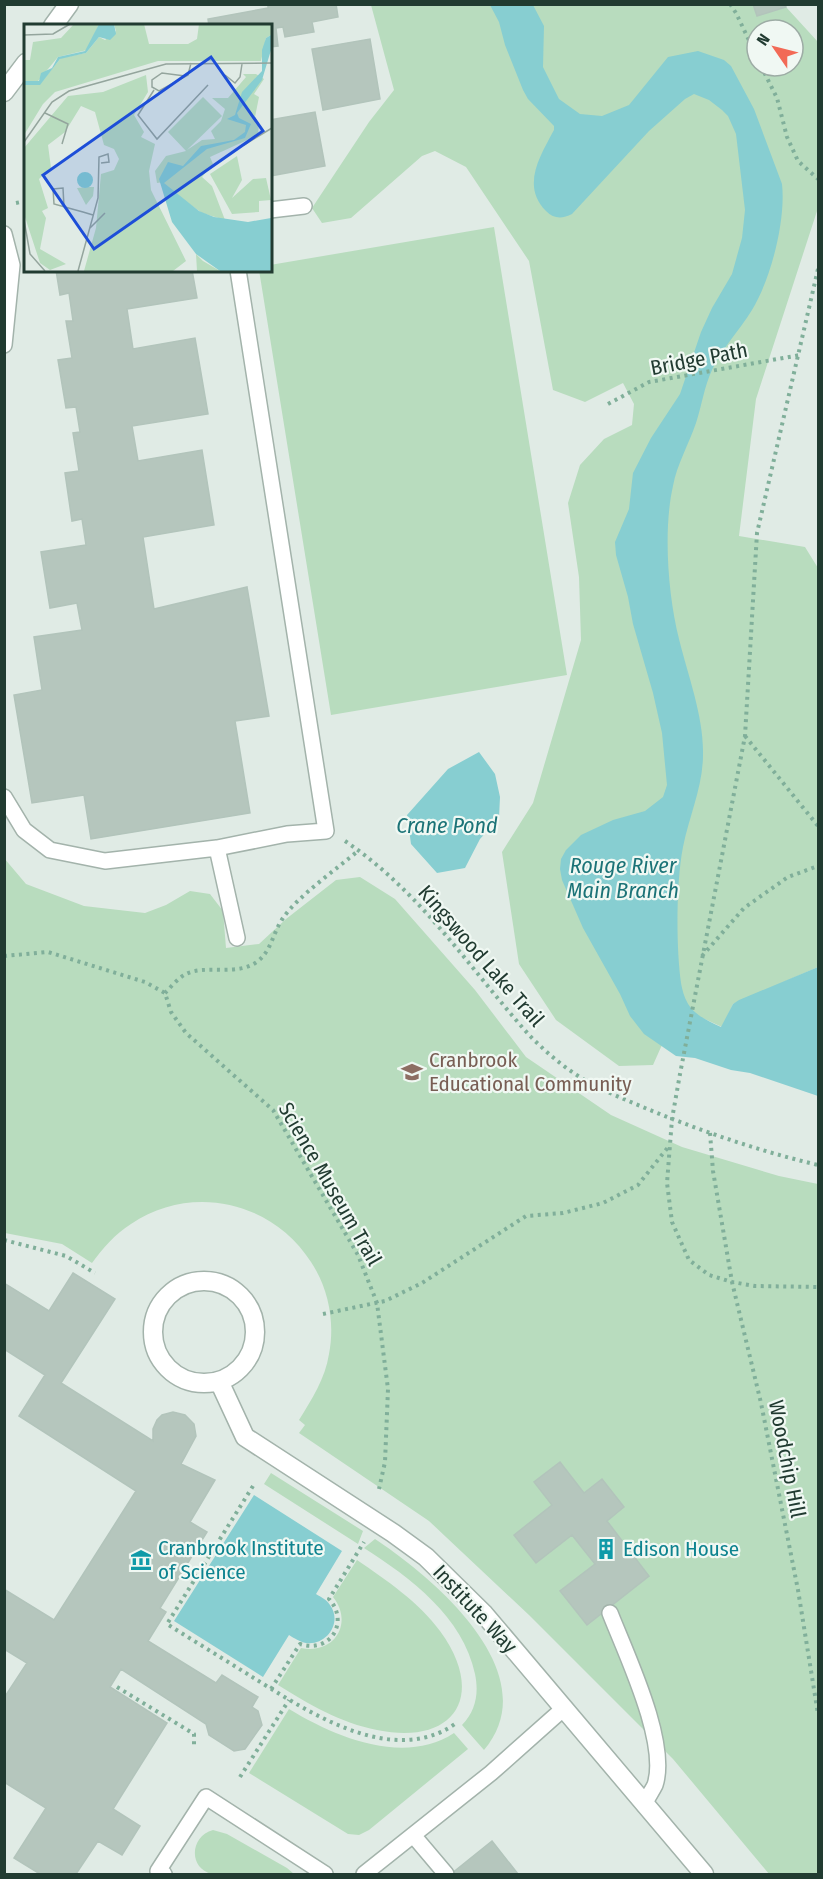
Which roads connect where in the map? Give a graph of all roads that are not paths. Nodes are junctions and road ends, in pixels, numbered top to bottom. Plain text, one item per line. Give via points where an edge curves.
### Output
1 (69, 4) edge
2 (54, 24) edge
3 (24, 66) edge
4 (4, 92) edge
5 (304, 206) dead end
6 (272, 210) edge
7 (4, 234) edge
8 (238, 272) edge
9 (7, 295) edge
10 (4, 345) edge
11 (4, 797) edge
12 (217, 848) junction
13 (237, 938) dead end
14 (219, 1381) junction
15 (610, 1613) dead end
16 (563, 1709) junction
17 (644, 1805) junction
18 (413, 1835) junction
19 (164, 1875) edge
20 (325, 1875) edge
21 (364, 1875) edge
22 (446, 1875) edge
23 (704, 1875) edge

1 - 2 street
3 - 4 street
5 - 6 lane
7 - 9 lane via 12,265
8 - 12 lane via 326,831 287,834
9 - 10 lane
11 - 12 lane via 24,830 50,850 105,861
12 - 13 lane
14 - 14 street via 180,1378 160,1360 154,1348 152,1334 158,1308 165,1297 188,1282 214,1281 227,1286 238,1293 253,1316 254,1342 249,1355 232,1375
14 - 16 street, Institute Way via 245,1437 426,1557 484,1614
15 - 17 lane via 651,1722 657,1755 655,1783
16 - 17 street, Institute Way
16 - 18 lane
17 - 23 street, Institute Way
18 - 21 lane
18 - 22 lane
19 - 20 lane via 158,1871 206,1797

